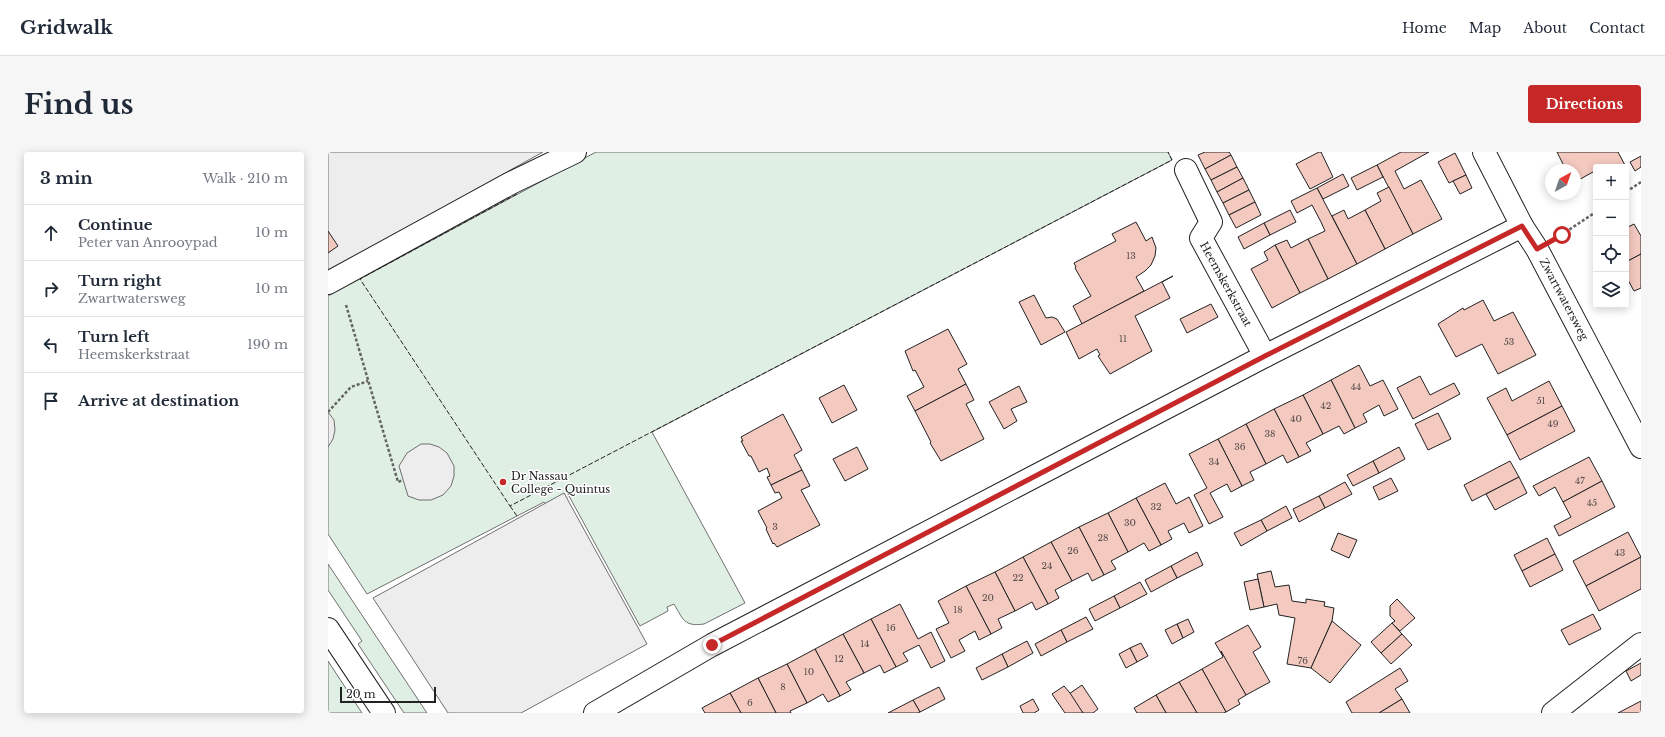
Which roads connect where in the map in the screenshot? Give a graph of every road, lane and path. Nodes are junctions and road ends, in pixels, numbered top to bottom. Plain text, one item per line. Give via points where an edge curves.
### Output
1 (575, 152) edge
2 (1484, 152) edge
3 (1186, 170) dead end
4 (1641, 182) edge
5 (1629, 190) edge
6 (1593, 214) edge
7 (1522, 226) junction
8 (1537, 249) junction
9 (333, 280) edge
10 (1265, 356) junction
11 (368, 381) junction
12 (328, 412) edge
13 (1641, 447) edge
14 (404, 480) dead end
15 (328, 629) edge
16 (1641, 644) edge
17 (384, 713) edge
18 (595, 713) edge
19 (1553, 713) edge

1 - 9 street via 511,183
2 - 7 street, Zwartwatersweg
3 - 10 street, Heemskerkstraat via 1211,222 1201,238
4 - 5 path
6 - 8 path
7 - 8 street, Zwartwatersweg
7 - 10 street
8 - 13 street, Zwartwatersweg
9 - 11 path
10 - 18 street via 712,645
11 - 12 path via 351,386
11 - 14 path via 398,482
15 - 17 street
16 - 19 street

